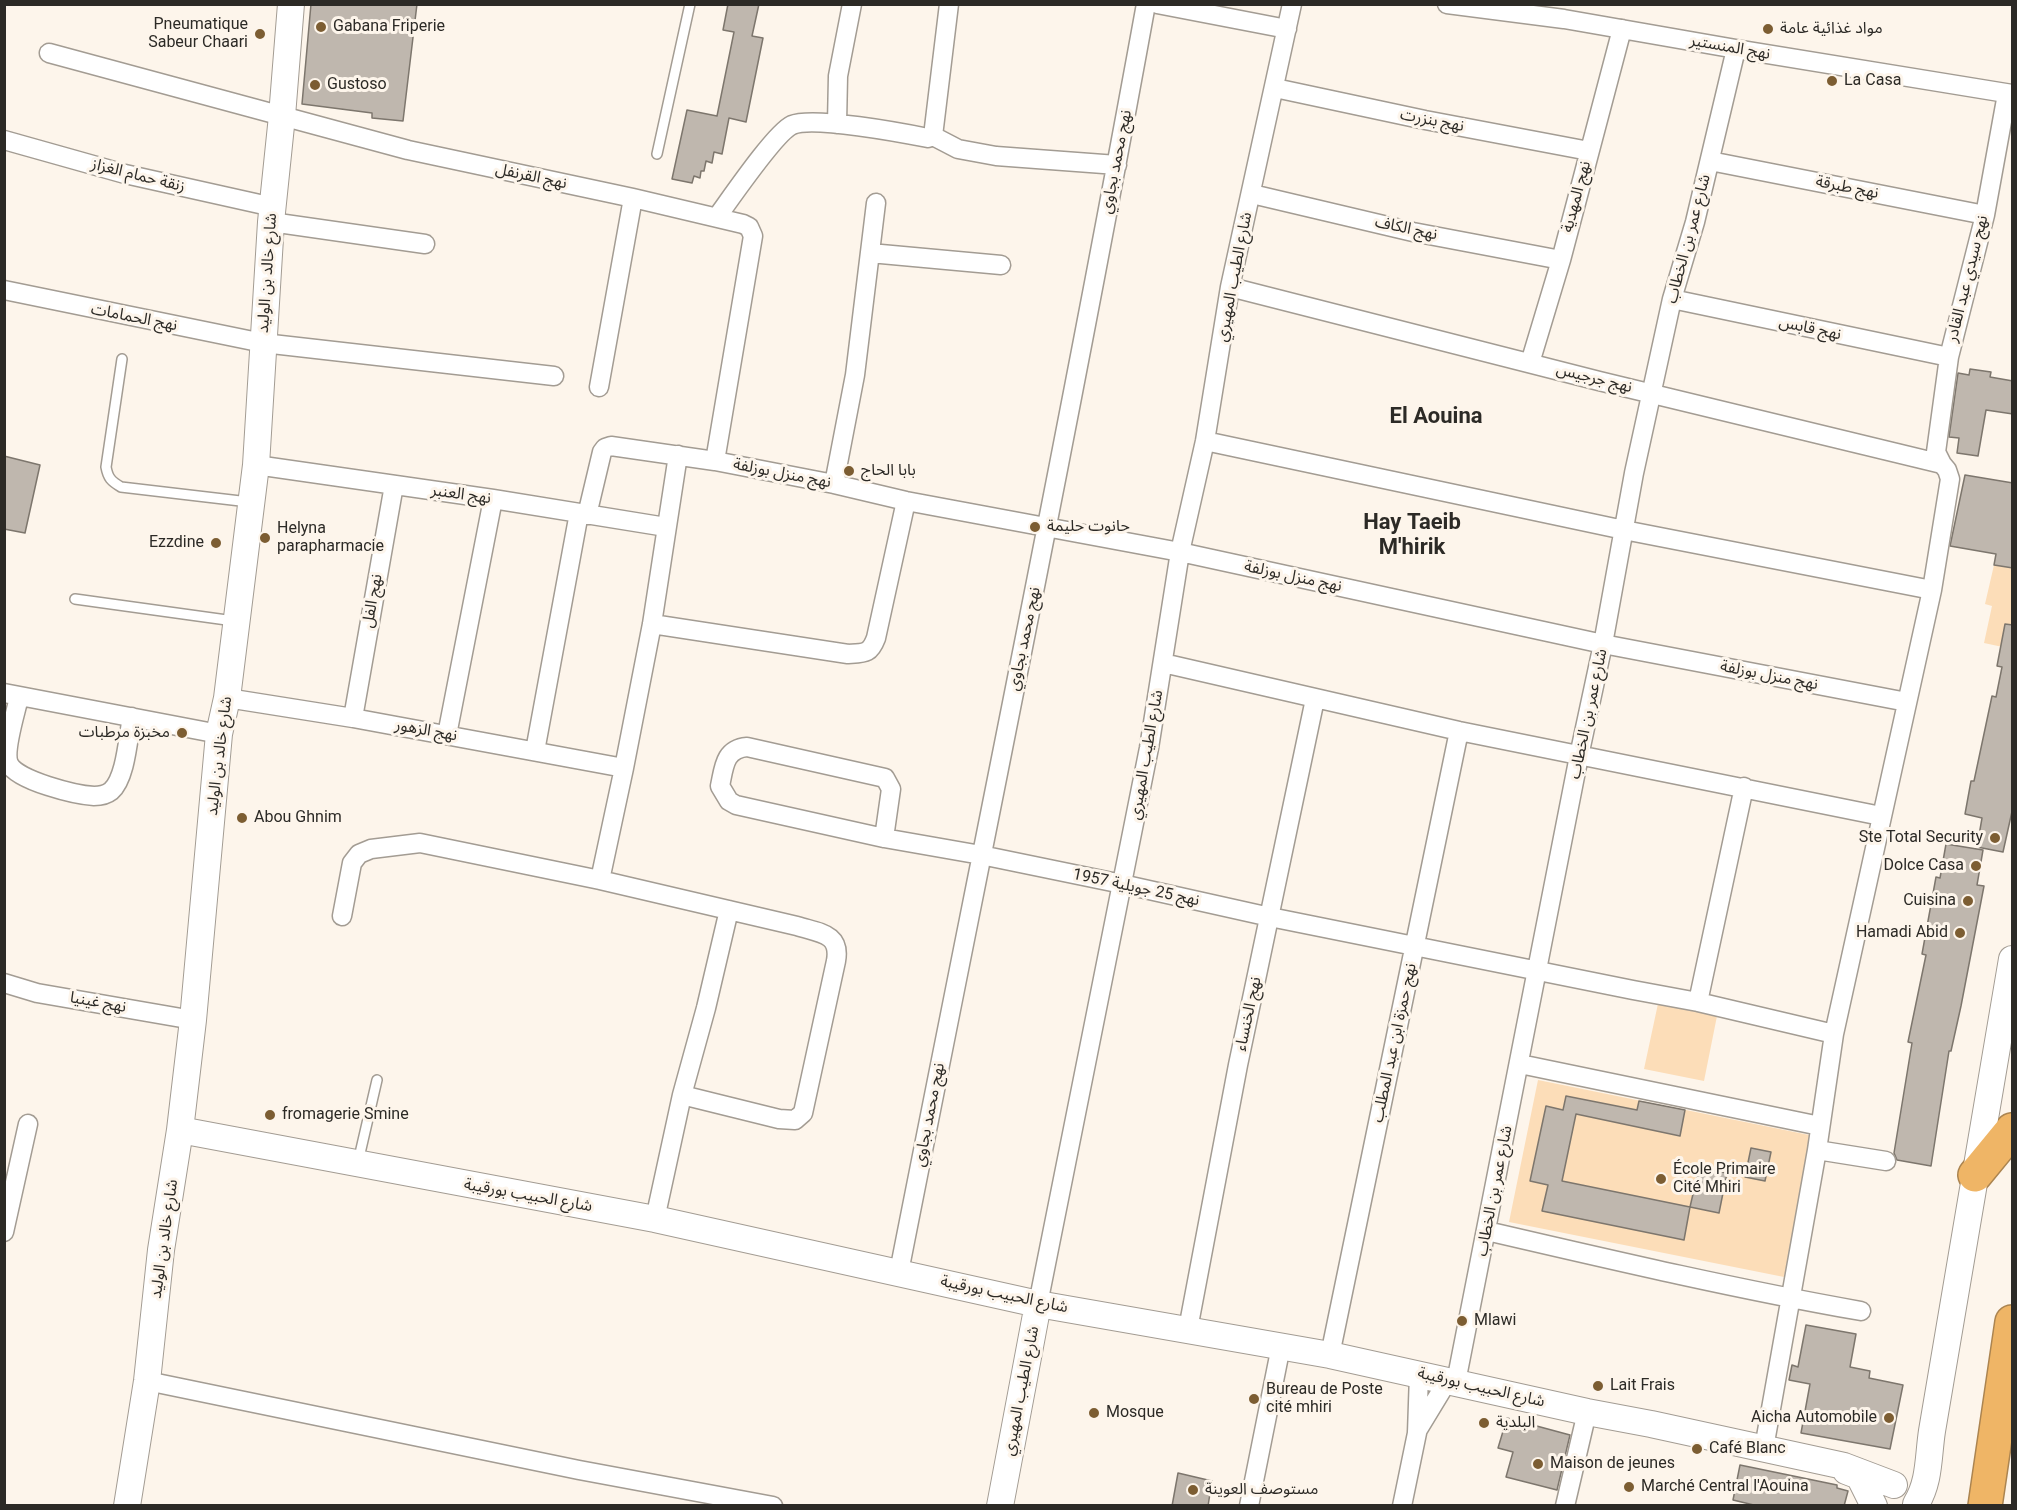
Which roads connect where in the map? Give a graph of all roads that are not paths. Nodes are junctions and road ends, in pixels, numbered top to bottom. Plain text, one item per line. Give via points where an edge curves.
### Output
1 (291, 4) edge
2 (690, 4) edge
3 (852, 4) edge
4 (949, 4) edge
5 (1146, 4) edge
6 (1157, 4) edge
7 (1292, 4) edge
8 (1447, 4) edge
9 (1567, 12) edge
10 (1287, 29) junction
11 (1622, 29) junction
12 (1736, 49) junction
13 (49, 53) dead end
14 (1275, 88) junction
15 (2010, 94) edge
16 (282, 116) junction
17 (837, 124) junction
18 (933, 136) junction
19 (4, 140) edge
20 (1589, 151) junction
21 (657, 154) dead end
22 (1710, 161) junction
23 (1117, 165) junction
24 (1252, 194) junction
25 (633, 198) junction
26 (876, 203) dead end
27 (272, 214) junction
28 (1985, 215) junction
29 (717, 217) junction
30 (425, 244) dead end
31 (870, 253) junction
32 (1561, 260) junction
33 (1001, 265) dead end
34 (1230, 287) junction
35 (4, 290) edge
36 (1672, 299) junction
37 (263, 343) junction
38 (1949, 357) junction
39 (122, 359) dead end
40 (1530, 363) junction
41 (554, 376) dead end
42 (599, 387) dead end
43 (1651, 393) junction
44 (1205, 441) junction
45 (678, 455) junction
46 (715, 461) junction
47 (256, 465) junction
48 (1946, 472) junction
49 (834, 484) junction
50 (394, 485) junction
51 (493, 499) junction
52 (906, 501) junction
53 (251, 502) junction
54 (583, 514) junction
55 (666, 527) junction
56 (1048, 527) junction
57 (1624, 530) junction
58 (1180, 552) junction
59 (1932, 590) junction
60 (75, 599) dead end
61 (236, 621) junction
62 (652, 624) junction
63 (1603, 644) junction
64 (1163, 663) junction
65 (12, 695) edge
66 (227, 698) junction
67 (1315, 699) junction
68 (1907, 702) junction
69 (132, 717) junction
70 (353, 718) junction
71 (1458, 731) junction
72 (219, 734) junction
73 (447, 735) junction
74 (535, 751) junction
75 (1579, 756) junction
76 (624, 768) junction
77 (1744, 787) junction
78 (1881, 816) junction
79 (884, 838) junction
80 (981, 855) junction
81 (600, 880) junction
82 (1122, 884) junction
83 (729, 910) junction
84 (342, 916) dead end
85 (1270, 918) junction
86 (1415, 947) junction
87 (2013, 959) edge
88 (1537, 971) junction
89 (4, 983) edge
90 (1698, 1002) junction
91 (193, 1020) junction
92 (1834, 1034) junction
93 (1520, 1064) junction
94 (377, 1080) dead end
95 (682, 1095) junction
96 (28, 1124) dead end
97 (1820, 1126) junction
98 (180, 1130) junction
99 (2013, 1130) edge
100 (1817, 1150) junction
101 (1886, 1161) dead end
102 (357, 1164) junction
103 (1975, 1175) junction
104 (655, 1219) junction
105 (1487, 1231) junction
106 (4, 1232) edge
107 (899, 1272) junction
108 (1791, 1299) junction
109 (1038, 1304) junction
110 (1861, 1311) dead end
111 (2013, 1322) edge
112 (1188, 1329) junction
113 (1281, 1346) junction
114 (1330, 1355) junction
115 (1419, 1374) junction
116 (147, 1381) junction
117 (1452, 1381) junction
118 (1587, 1412) junction
119 (1416, 1433) junction
120 (1764, 1449) junction
121 (1827, 1462) junction
122 (1906, 1495) edge
123 (126, 1506) edge
124 (773, 1506) edge
125 (1000, 1506) edge
126 (1249, 1506) edge
127 (1402, 1506) edge
128 (1564, 1506) edge
129 (1874, 1506) edge
130 (1985, 1506) edge

1 - 16 street, شارع خالد بن الوليد
2 - 21 lane
3 - 17 street via 838,76
4 - 18 street
5 - 23 street, نهج محمد بجاوي
6 - 10 street
7 - 10 street, شارع الطيب المهيري
8 - 9 street, نهج المنستير
9 - 11 street, نهج المنستير
10 - 14 street, شارع الطيب المهيري
11 - 12 street, نهج المنستير
11 - 20 street, نهج المهدية
12 - 15 street, نهج المنستير
12 - 22 street, شارع عمر بن الخطاب
13 - 16 street, نهج القرنفل
14 - 20 street, نهج بنزرت
14 - 24 street, شارع الطيب المهيري
15 - 28 street, نهج سيدي عبد القادر
16 - 25 street, نهج القرنفل via 408,150
16 - 27 street, شارع خالد بن الوليد
17 - 18 street
17 - 29 street via 794,124 784,130
18 - 23 street via 958,149 996,156
19 - 27 street, زنقة حمام الغزاز
20 - 32 street, نهج المهدية
22 - 28 street, نهج طبرقة
22 - 36 street, شارع عمر بن الخطاب
23 - 56 street, نهج محمد بجاوي
24 - 32 street, نهج الكاف via 1413,232
24 - 34 street, شارع الطيب المهيري
25 - 29 street, نهج القرنفل
25 - 42 street
26 - 31 street
27 - 30 street, زنقة حمام الغزاز
27 - 37 street, شارع خالد بن الوليد
28 - 38 street, نهج سيدي عبد القادر
29 - 46 street, نهج القرنفل via 749,227 753,236
31 - 33 street
31 - 49 street via 855,375
32 - 40 street, نهج المهدية
34 - 40 street, نهج جرجيس
34 - 44 street, شارع الطيب المهيري
35 - 37 street, نهج الحمامات
36 - 38 street, نهج قابس
36 - 43 street, شارع عمر بن الخطاب
37 - 41 street, نهج الحمامات
37 - 47 street, شارع خالد بن الوليد
38 - 48 street, نهج سيدي عبد القادر via 1936,452
39 - 53 lane via 106,467 112,482 121,487
40 - 43 street, نهج جرجيس
43 - 48 street, نهج جرجيس
43 - 57 street, شارع عمر بن الخطاب
44 - 57 street
44 - 58 street, شارع الطيب المهيري
45 - 46 street, نهج منزل بوزلفة
45 - 54 street, نهج منزل بوزلفة via 605,448
45 - 55 street
46 - 49 street, نهج منزل بوزلفة
47 - 50 street, نهج العنبر
47 - 53 street, شارع خالد بن الوليد
48 - 59 street, نهج سيدي عبد القادر
49 - 52 street, نهج منزل بوزلفة
50 - 51 street, نهج العنبر
50 - 70 street, نهج الفل
51 - 54 street, نهج العنبر
51 - 73 street
52 - 56 street, نهج منزل بوزلفة
52 - 62 street via 876,638 872,648 864,653 848,654
53 - 61 street, شارع خالد بن الوليد
54 - 55 street, نهج العنبر
54 - 74 street
55 - 62 street
56 - 58 street, نهج منزل بوزلفة
56 - 80 street, نهج محمد بجاوي
57 - 59 street
57 - 63 street, شارع عمر بن الخطاب
58 - 63 street, نهج منزل بوزلفة
58 - 64 street, شارع الطيب المهيري
59 - 68 street, نهج سيدي عبد القادر
60 - 61 lane
61 - 66 street, شارع خالد بن الوليد
62 - 76 street
63 - 68 street, نهج منزل بوزلفة
63 - 75 street, شارع عمر بن الخطاب
64 - 67 street
64 - 82 street, شارع الطيب المهيري
65 - 69 street
65 - 69 street via 7,754 14,771 35,782 93,796 104,795 119,780
66 - 70 street, نهج الزهور
66 - 72 street, شارع خالد بن الوليد
67 - 71 street
67 - 85 street, نهج الخنساء
68 - 78 street, نهج سيدي عبد القادر
69 - 72 street
70 - 73 street, نهج الزهور
71 - 75 street
71 - 86 street, نهج حمزة ابن عبد المطلب
72 - 91 street, شارع خالد بن الوليد
73 - 74 street, نهج الزهور
74 - 76 street, نهج الزهور
75 - 77 street
75 - 88 street, شارع عمر بن الخطاب
76 - 81 street
77 - 78 street
77 - 90 street
78 - 92 street, نهج سيدي عبد القادر
79 - 79 street, نهج 25 جويلية 1957 via 891,789 880,776 747,747 738,748 725,760 720,786 736,805
79 - 80 street, نهج 25 جويلية 1957
80 - 82 street, نهج 25 جويلية 1957
80 - 107 street, نهج محمد بجاوي
81 - 83 street
81 - 84 street via 434,844 371,849 359,854 352,863
82 - 85 street, نهج 25 جويلية 1957
82 - 109 street, شارع الطيب المهيري
83 - 95 street
83 - 95 street via 822,934 835,941 838,949 807,1099 803,1113 795,1120
85 - 86 street, نهج 25 جويلية 1957
85 - 112 street, نهج الخنساء
86 - 88 street, نهج 25 جويلية 1957
86 - 114 street, نهج حمزة ابن عبد المطلب
87 - 103 street
88 - 90 street, نهج 25 جويلية 1957
88 - 93 street, شارع عمر بن الخطاب
89 - 91 street, نهج غينيا via 37,993
90 - 92 street, نهج 25 جويلية 1957
91 - 98 street, شارع خالد بن الوليد
92 - 97 street, نهج سيدي عبد القادر
93 - 97 street
93 - 105 street, شارع عمر بن الخطاب
94 - 102 lane
95 - 104 street
96 - 106 street
97 - 100 street, نهج سيدي عبد القادر
98 - 102 street, شارع الحبيب بورقيبة
98 - 116 street, شارع خالد بن الوليد via 161,1251
99 - 103 highway
100 - 101 street
100 - 108 street, نهج سيدي عبد القادر
102 - 104 street, شارع الحبيب بورقيبة
103 - 122 street via 1925,1487
104 - 107 street, شارع الحبيب بورقيبة
105 - 108 street
105 - 117 street, شارع عمر بن الخطاب
107 - 109 street, شارع الحبيب بورقيبة
108 - 110 street
108 - 120 street, نهج سيدي عبد القادر
109 - 112 street, شارع الحبيب بورقيبة
109 - 125 street, شارع الطيب المهيري
111 - 130 highway
112 - 113 street, شارع الحبيب بورقيبة
113 - 114 street, شارع الحبيب بورقيبة
113 - 126 street
114 - 115 street, شارع الحبيب بورقيبة
115 - 117 street, شارع الحبيب بورقيبة
115 - 119 street
116 - 123 street, شارع خالد بن الوليد
116 - 124 street
117 - 118 street, شارع الحبيب بورقيبة
117 - 119 street, شارع عمر بن الخطاب
118 - 120 street, شارع الحبيب بورقيبة
118 - 128 street
119 - 127 street
120 - 121 street, شارع الحبيب بورقيبة
121 - 122 street, شارع الحبيب بورقيبة
121 - 129 street, شارع الحبيب بورقيبة via 1860,1476
122 - 129 street via 1882,1490

